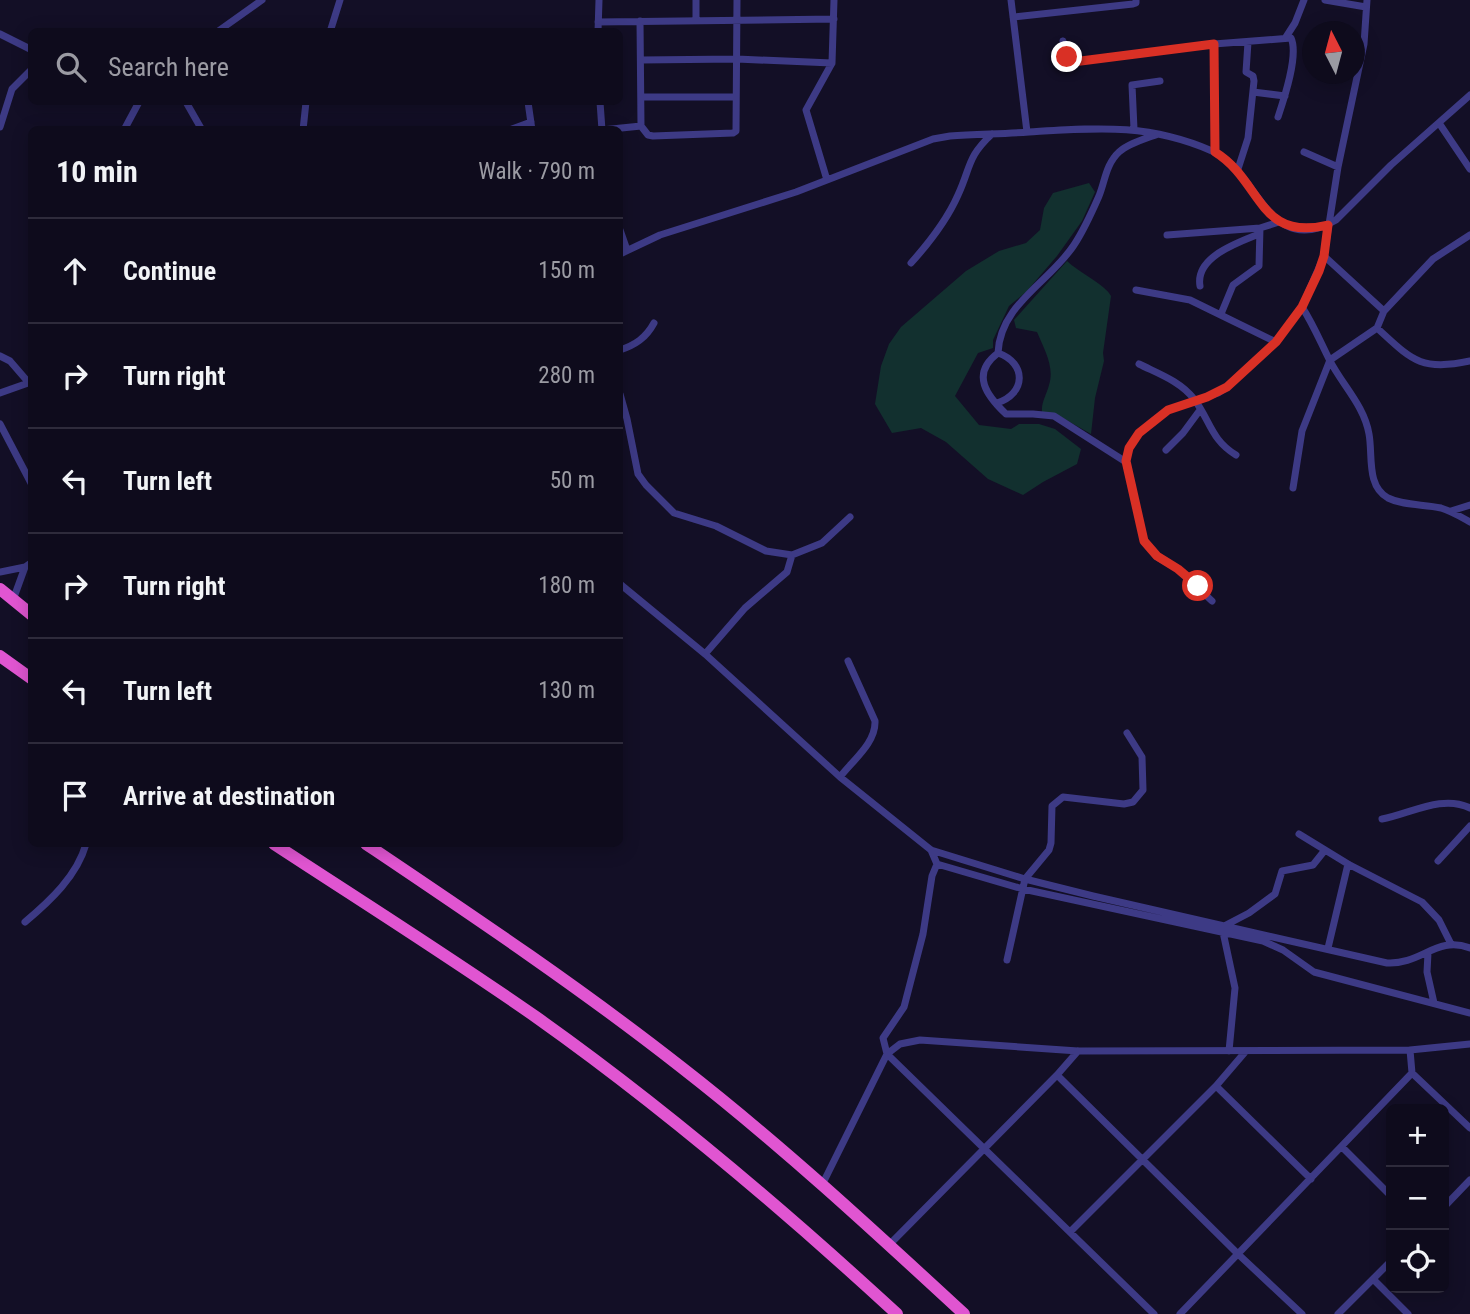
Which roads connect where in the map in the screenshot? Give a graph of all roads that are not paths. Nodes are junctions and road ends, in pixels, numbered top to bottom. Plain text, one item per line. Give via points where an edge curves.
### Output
1 (262, 0) edge
2 (340, 0) edge
3 (599, 0) edge
4 (696, 0) edge
5 (737, 0) edge
6 (834, 0) edge
7 (1011, 0) edge
8 (1136, 0) edge
9 (1304, 0) edge
10 (1325, 0) edge
11 (1366, 3) edge
12 (1013, 17) junction
13 (696, 19) junction
14 (834, 19) junction
15 (737, 20) junction
16 (640, 21) junction
17 (598, 22) junction
18 (230, 27) edge
19 (331, 28) edge
20 (598, 28) edge
21 (0, 34) edge
22 (1286, 37) junction
23 (1063, 41) dead end
24 (1248, 42) junction
25 (1214, 44) junction
26 (28, 48) edge
27 (737, 59) junction
28 (641, 60) junction
29 (832, 63) junction
30 (28, 73) edge
31 (1160, 80) dead end
32 (1252, 92) junction
33 (1470, 95) edge
34 (1285, 96) junction
35 (641, 97) junction
36 (736, 97) junction
37 (137, 105) edge
38 (188, 105) edge
39 (306, 105) edge
40 (528, 105) edge
41 (600, 105) edge
42 (1278, 117) dead end
43 (1438, 123) junction
44 (126, 126) edge
45 (200, 126) edge
46 (303, 126) edge
47 (531, 126) edge
48 (602, 126) edge
49 (641, 126) junction
50 (0, 127) edge
51 (623, 128) edge
52 (1134, 129) junction
53 (1027, 132) junction
54 (992, 134) junction
55 (1158, 134) junction
56 (1215, 152) junction
57 (1304, 152) dead end
58 (1338, 167) junction
59 (1238, 169) junction
60 (1470, 169) edge
61 (827, 180) junction
62 (1279, 222) junction
63 (1328, 225) junction
64 (1259, 231) junction
65 (1167, 235) dead end
66 (1470, 235) edge
67 (623, 252) edge
68 (1324, 256) junction
69 (911, 263) dead end
70 (1200, 286) dead end
71 (1136, 290) dead end
72 (1302, 307) junction
73 (1384, 311) junction
74 (1221, 314) junction
75 (654, 323) dead end
76 (1377, 328) junction
77 (1276, 342) junction
78 (623, 349) edge
79 (998, 353) junction
80 (0, 356) edge
81 (1330, 360) junction
82 (1470, 360) edge
83 (1139, 364) dead end
84 (28, 380) edge
85 (28, 383) edge
86 (0, 393) edge
87 (1194, 400) junction
88 (997, 403) junction
89 (623, 407) edge
90 (1200, 410) junction
91 (0, 424) edge
92 (1166, 450) dead end
93 (1236, 455) dead end
94 (1126, 461) junction
95 (28, 477) edge
96 (1293, 488) dead end
97 (1470, 505) edge
98 (1450, 511) junction
99 (850, 517) dead end
100 (1470, 522) edge
101 (792, 555) junction
102 (28, 564) edge
103 (0, 572) edge
104 (623, 586) edge
105 (0, 589) edge
106 (13, 600) junction
107 (1212, 601) dead end
108 (28, 612) edge
109 (705, 654) junction
110 (0, 656) edge
111 (848, 660) dead end
112 (28, 676) edge
113 (1128, 733) dead end
114 (840, 777) junction
115 (1470, 808) edge
116 (1382, 819) dead end
117 (1470, 826) edge
118 (1299, 834) dead end
119 (85, 847) edge
120 (279, 847) edge
121 (370, 847) edge
122 (931, 850) junction
123 (1325, 850) junction
124 (1438, 860) dead end
125 (937, 864) junction
126 (1348, 864) junction
127 (1026, 879) junction
128 (1023, 888) junction
129 (25, 922) dead end
130 (1225, 928) junction
131 (1451, 943) junction
132 (1328, 948) junction
133 (1470, 948) edge
134 (1428, 953) junction
135 (1007, 960) dead end
136 (1434, 1003) junction
137 (1470, 1013) edge
138 (1470, 1044) edge
139 (1410, 1050) junction
140 (1078, 1051) junction
141 (1229, 1051) junction
142 (1247, 1051) junction
143 (887, 1054) junction
144 (1412, 1073) junction
145 (1057, 1075) junction
146 (1216, 1086) junction
147 (1470, 1128) edge
148 (1342, 1147) junction
149 (984, 1149) junction
150 (1144, 1160) junction
151 (1311, 1179) junction
152 (1470, 1180) edge
153 (822, 1184) junction
154 (1386, 1191) edge
155 (1449, 1203) edge
156 (1070, 1232) junction
157 (889, 1245) junction
158 (1238, 1254) junction
159 (1386, 1266) edge
160 (1373, 1279) junction
161 (897, 1314) edge
162 (964, 1314) edge
163 (1154, 1314) edge
164 (1180, 1314) edge
165 (1301, 1314) edge
166 (1338, 1314) edge
167 (1408, 1314) edge

1 - 18 street
2 - 19 street
3 - 17 street
4 - 13 street
5 - 15 street
6 - 14 street
7 - 12 street
8 - 12 street via 1133,4
9 - 22 street
10 - 11 street
11 - 58 street via 1362,53
12 - 53 street
13 - 15 street
13 - 16 street
14 - 15 street
14 - 29 street
15 - 27 street
16 - 17 street
16 - 28 street
17 - 20 street
21 - 26 street
22 - 24 street
22 - 34 street via 1294,47
23 - 25 street via 1073,62
24 - 25 street
24 - 32 street via 1246,72 1254,78
25 - 56 street
27 - 28 street
27 - 29 street
27 - 36 street
28 - 35 street
29 - 61 street via 806,110
30 - 50 street via 12,89
31 - 52 street via 1131,88
32 - 34 street
32 - 59 street via 1248,136
33 - 43 street
34 - 42 street
35 - 36 street
35 - 49 street
36 - 49 street via 738,127 733,133 653,136
37 - 44 street
38 - 45 street
39 - 46 street
40 - 47 street
41 - 48 street
43 - 60 street
43 - 63 street
49 - 51 street
52 - 53 street
52 - 55 street
53 - 54 street
54 - 61 street via 933,139
54 - 69 street via 972,156 958,196
55 - 56 street
55 - 79 street via 1130,145 1111,162 1073,247 1007,319
56 - 59 street
57 - 58 street
58 - 63 street
59 - 62 street via 1259,202
61 - 67 street via 660,235
62 - 63 street via 1301,229
62 - 64 street
63 - 68 street
64 - 65 street
64 - 70 street via 1202,268
64 - 74 street via 1259,266 1233,285
66 - 73 street via 1433,259
68 - 72 street
68 - 73 street
71 - 74 street via 1179,297
72 - 77 street
72 - 81 street
73 - 76 street
74 - 77 street
75 - 78 street via 640,341
76 - 81 street
76 - 82 street via 1415,360 1429,364
77 - 87 street via 1227,387
79 - 88 street via 990,359 983,378 989,397
79 - 88 street via 1016,364 1019,384 1007,400
80 - 84 street
81 - 96 street via 1303,432
81 - 98 street via 1366,421 1378,490 1406,504
83 - 87 street via 1177,382
85 - 86 street
87 - 90 street
87 - 94 street via 1168,410 1139,433
88 - 94 street via 1006,414 1054,416
89 - 101 street via 638,474 674,513 716,526 766,551
90 - 92 street
90 - 93 street via 1218,442
91 - 95 street
94 - 107 street via 1144,541
97 - 98 street
98 - 100 street
99 - 101 street via 822,544
101 - 109 street via 787,572 745,608
102 - 103 street
102 - 106 street
104 - 109 street
105 - 106 highway
106 - 108 highway
109 - 114 street
110 - 112 highway
111 - 114 street via 875,721 875,731
113 - 127 street via 1142,757 1144,781 1139,797 1114,804 1057,799 1050,813 1049,850
114 - 122 street
115 - 116 street via 1446,802
117 - 124 street
118 - 123 street
119 - 129 street via 65,883
120 - 161 highway via 535,1017 611,1073
121 - 153 highway via 564,977 682,1067
122 - 125 street
122 - 127 street
123 - 126 street
123 - 130 street via 1313,865 1282,871 1275,894
125 - 128 street
125 - 143 street via 905,1007 883,1038
126 - 131 street via 1422,902
126 - 132 street
127 - 128 street
127 - 130 street
128 - 130 street
128 - 135 street
130 - 132 street
130 - 136 street via 1273,945 1314,972
130 - 141 street via 1236,988
131 - 133 street
131 - 134 street
132 - 134 street via 1395,963
134 - 136 street
136 - 137 street
138 - 139 street
139 - 142 street
139 - 144 street
140 - 141 street
140 - 143 street via 920,1040 900,1044
140 - 145 street
141 - 142 street
142 - 146 street
143 - 149 street
143 - 153 street
144 - 147 street
144 - 148 street
145 - 149 street
145 - 150 street
146 - 150 street
146 - 151 street
148 - 151 street
148 - 154 street
149 - 156 street
149 - 157 street
150 - 156 street
150 - 158 street
151 - 158 street
152 - 155 street
153 - 157 highway
156 - 163 street
157 - 162 highway
158 - 164 street
158 - 165 street
159 - 160 street
160 - 166 street
160 - 167 street

